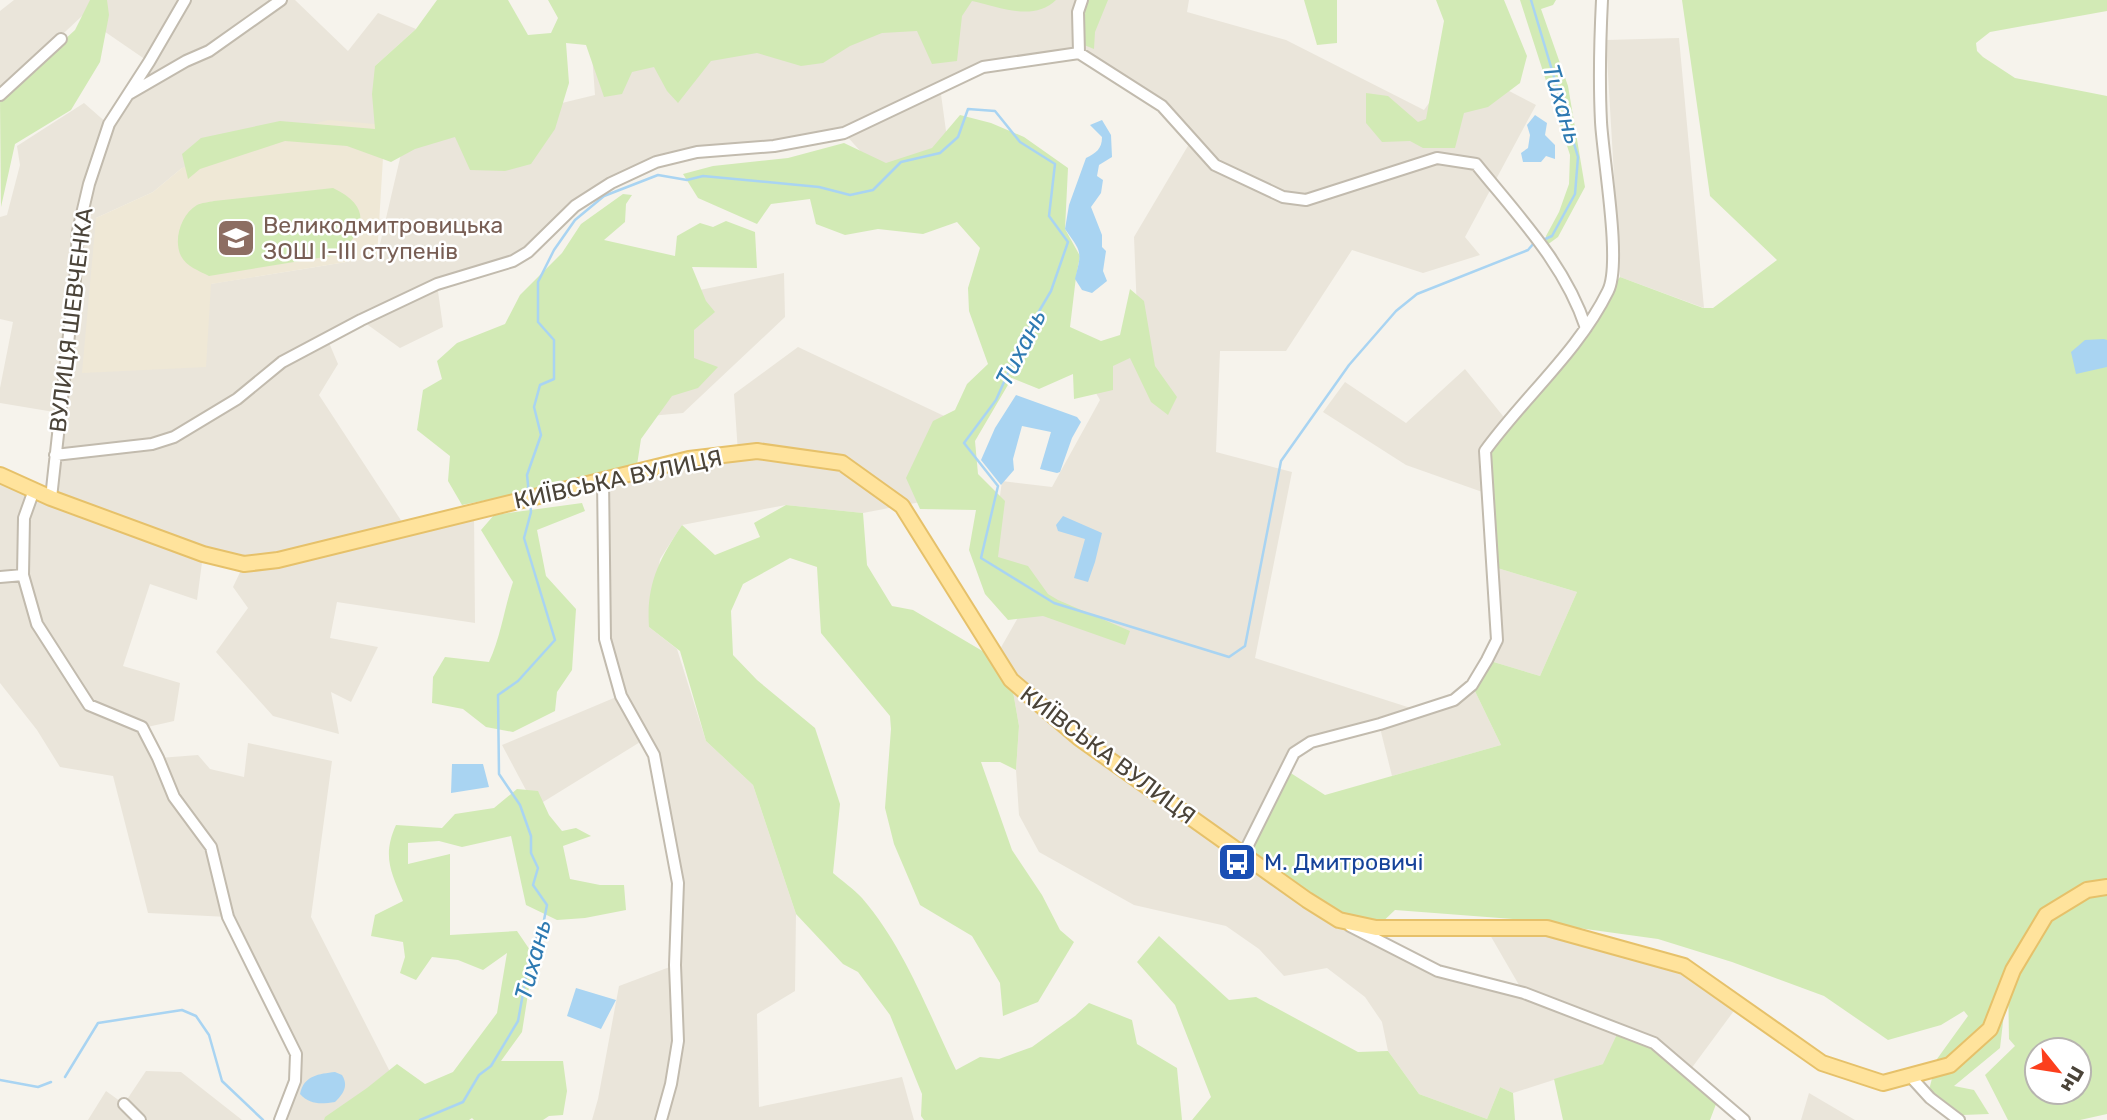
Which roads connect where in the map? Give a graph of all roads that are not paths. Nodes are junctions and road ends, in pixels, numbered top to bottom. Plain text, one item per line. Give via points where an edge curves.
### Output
1 (185, 0) edge
2 (281, 0) edge
3 (1082, 0) edge
4 (1602, 0) edge
5 (61, 39) dead end
6 (1079, 53) junction
7 (0, 95) edge
8 (128, 95) junction
9 (1587, 328) junction
10 (55, 455) junction
11 (0, 475) edge
12 (603, 480) junction
13 (34, 490) junction
14 (51, 498) junction
15 (23, 575) junction
16 (0, 577) edge
17 (1243, 855) junction
18 (2107, 887) edge
19 (1339, 920) junction
20 (1910, 1076) junction
21 (124, 1104) dead end
22 (140, 1120) edge
23 (281, 1120) edge
24 (660, 1120) edge
25 (1744, 1120) edge
26 (1959, 1120) edge

1 - 8 street, ВУЛИЦЯ ШЕВЧЕНКА
2 - 8 street via 209,51
3 - 6 street
4 - 9 street via 1601,121 1614,256 1610,289
5 - 7 street
6 - 9 street via 1162,106 1215,165 1283,197 1306,200 1437,158 1476,164 1552,256
6 - 10 street via 983,67 844,133 774,146 697,152 656,162 575,206 528,253 437,284 361,320 282,362 237,399 174,437 152,444
8 - 10 street, ВУЛИЦЯ ШЕВЧЕНКА via 109,124 78,231
9 - 17 street via 1485,451 1497,640 1472,685 1454,700 1311,742 1294,753
10 - 14 street, ВУЛИЦЯ ШЕВЧЕНКА
11 - 13 main road, КИЇВСЬКА ВУЛИЦЯ
12 - 14 main road, КИЇВСЬКА ВУЛИЦЯ via 278,560 244,564 203,554
12 - 17 main road, КИЇВСЬКА ВУЛИЦЯ via 689,459 757,451 842,463 902,506 1010,680 1079,738
12 - 24 street via 605,639 621,696 654,755 678,883 678,1041
13 - 14 main road, КИЇВСЬКА ВУЛИЦЯ
13 - 15 street via 24,518
15 - 16 street
15 - 23 street via 37,624 89,705 142,727 174,797 211,847 228,917 296,1054 295,1081
17 - 19 main road, КИЇВСЬКА ВУЛИЦЯ
18 - 20 main road, КИЇВСЬКА ВУЛИЦЯ via 2087,890 2046,915 2013,970 1990,1029 1950,1065
19 - 20 main road, КИЇВСЬКА ВУЛИЦЯ via 1376,928 1560,931 1684,965 1822,1063 1883,1083
19 - 25 street via 1438,971 1524,993 1654,1043
20 - 26 street
21 - 22 street

